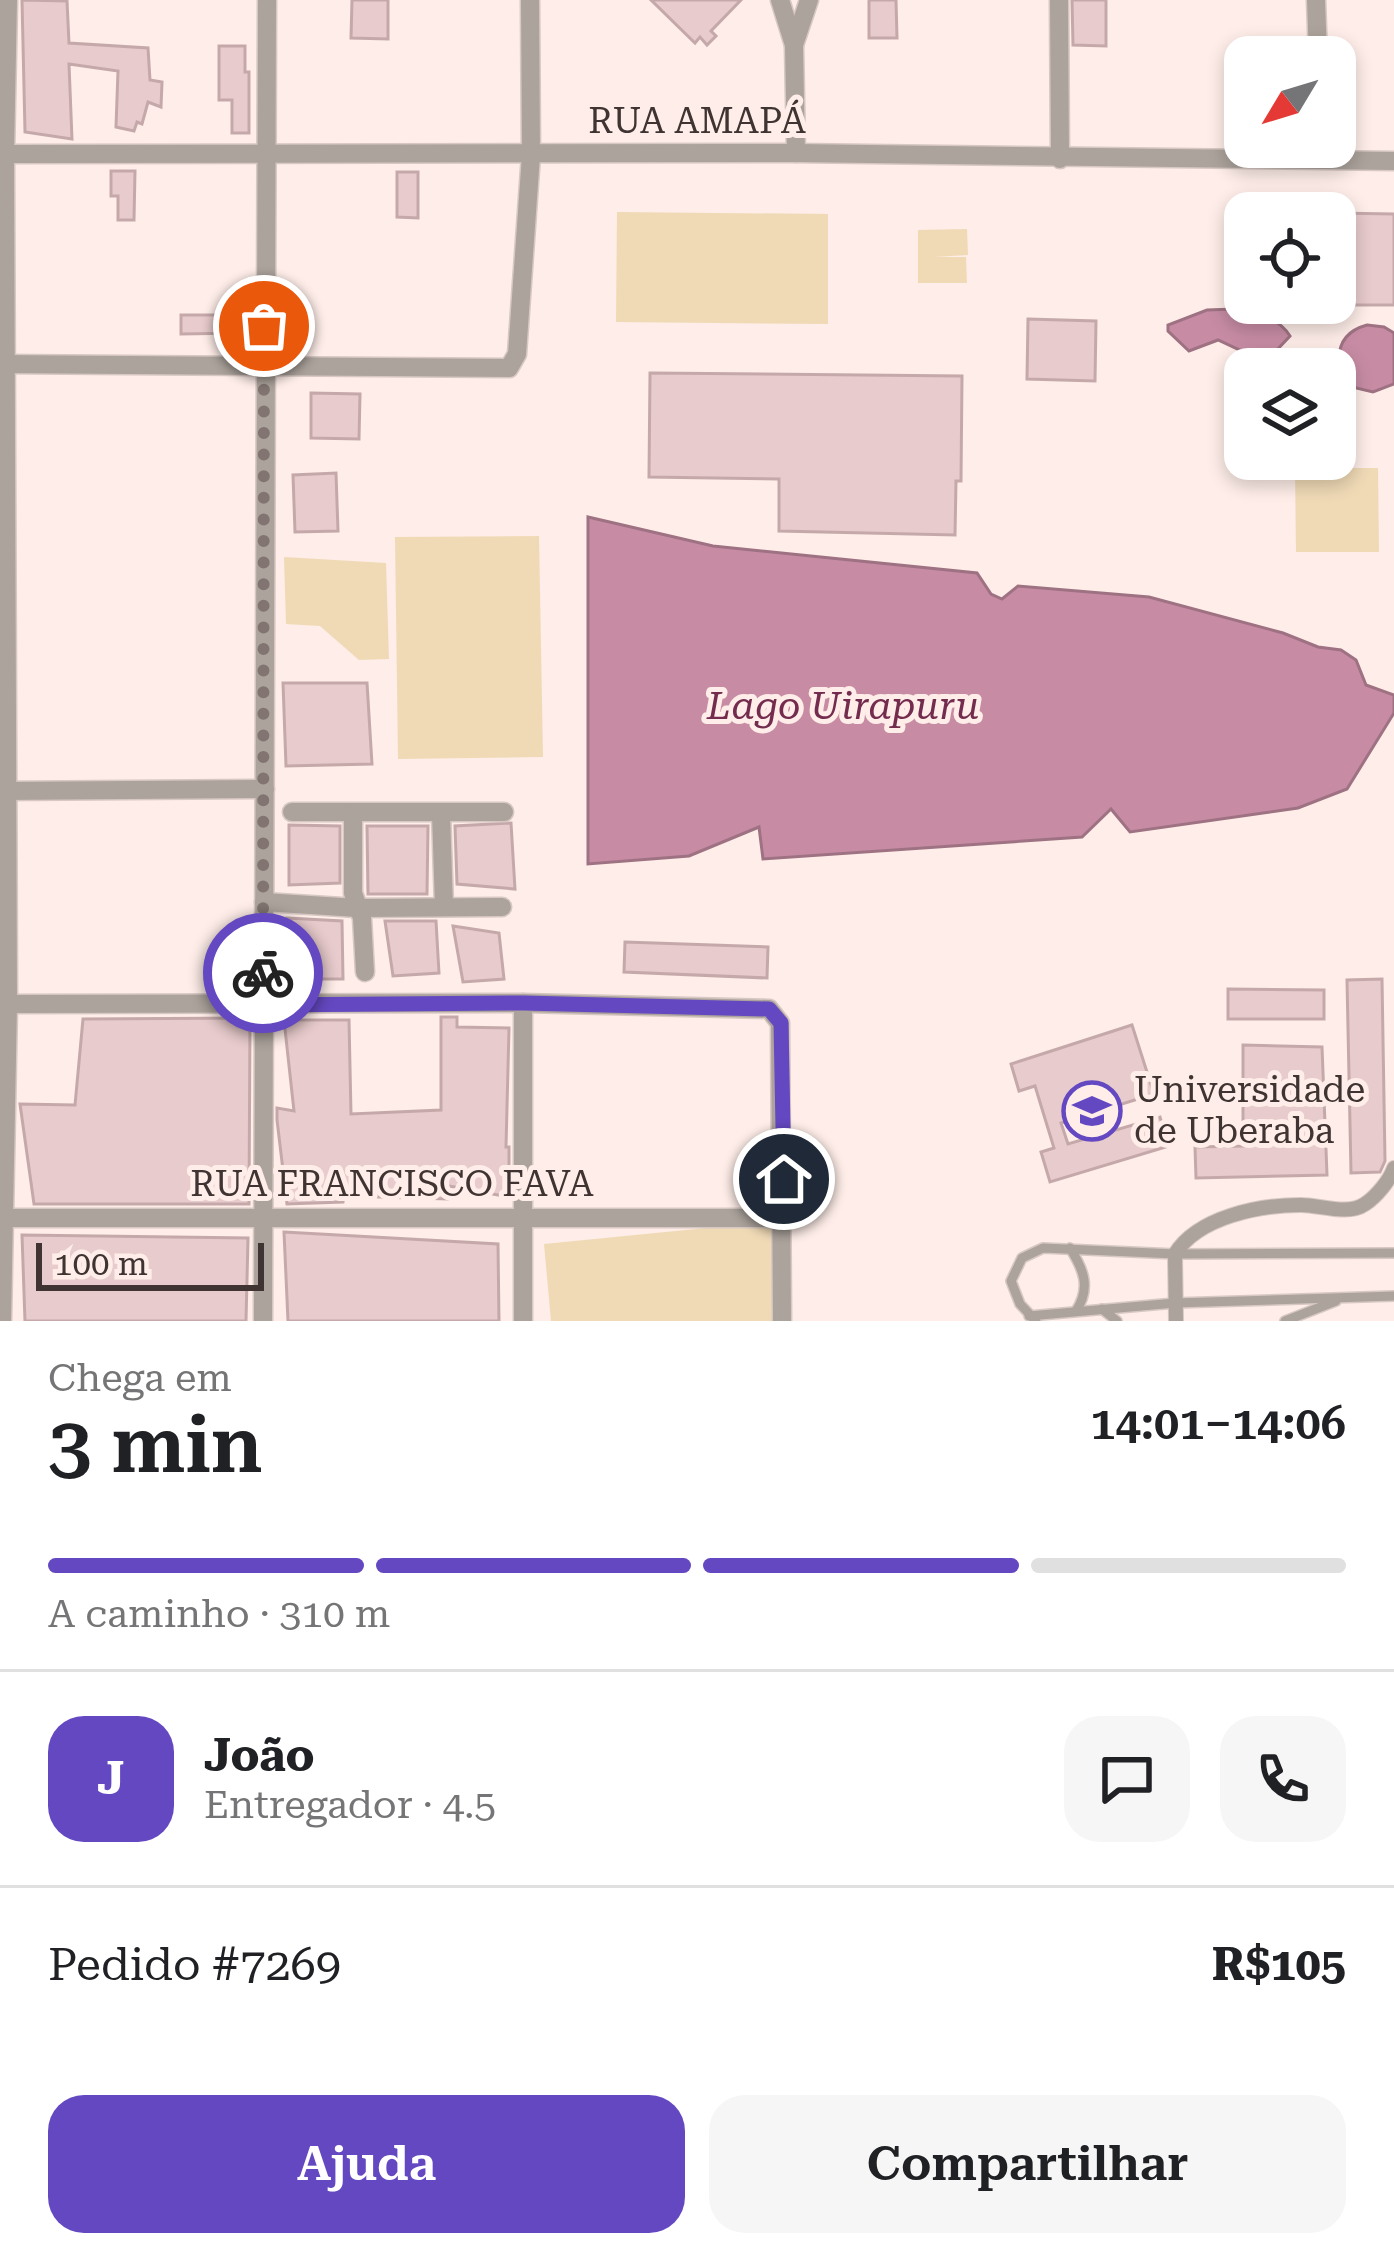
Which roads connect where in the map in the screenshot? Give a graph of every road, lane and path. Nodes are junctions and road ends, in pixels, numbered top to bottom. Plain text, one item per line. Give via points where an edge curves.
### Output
1 (8, 0) edge
2 (267, 0) edge
3 (530, 0) edge
4 (780, 0) edge
5 (809, 0) edge
6 (1058, 0) edge
7 (1316, 0) edge
8 (1317, 36) edge
9 (794, 45) junction
10 (796, 153) junction
11 (3, 154) edge
12 (266, 155) junction
13 (531, 155) junction
14 (1224, 156) edge
15 (1356, 157) edge
16 (1060, 159) junction
17 (1394, 161) edge
18 (3, 364) edge
19 (263, 368) junction
20 (4, 581) edge
21 (265, 789) junction
22 (4, 791) edge
23 (292, 812) dead end
24 (504, 812) dead end
25 (353, 813) junction
26 (441, 813) junction
27 (264, 902) junction
28 (502, 907) dead end
29 (357, 908) junction
30 (444, 908) junction
31 (365, 972) dead end
32 (524, 1003) junction
33 (4, 1004) edge
34 (263, 1005) junction
35 (1394, 1168) edge
36 (525, 1216) junction
37 (2, 1218) edge
38 (263, 1218) junction
39 (784, 1218) junction
40 (1070, 1248) junction
41 (1394, 1253) edge
42 (1175, 1254) junction
43 (1394, 1296) edge
44 (1345, 1298) junction
45 (1175, 1303) junction
46 (1102, 1310) junction
47 (1076, 1311) junction
48 (1033, 1318) edge
49 (2, 1321) edge
50 (263, 1321) edge
51 (523, 1321) edge
52 (782, 1321) edge
53 (1117, 1321) edge
54 (1176, 1321) edge
55 (1285, 1321) edge

1 - 11 street
2 - 12 street
3 - 13 street
4 - 9 street
5 - 9 street
6 - 16 street
7 - 8 street
9 - 10 street
10 - 13 street, RUA AMAPÁ
10 - 16 street, RUA AMAPÁ
11 - 12 street, RUA AMAPÁ
11 - 18 street
12 - 13 street, RUA AMAPÁ
12 - 19 street
13 - 19 street via 514,362 501,370
14 - 16 street, RUA AMAPÁ
15 - 17 street, RUA AMAPÁ
18 - 19 street
18 - 20 street
19 - 21 street
20 - 22 street
21 - 22 street
21 - 27 street
22 - 33 street
23 - 25 street
24 - 26 street
25 - 26 street
25 - 29 street
26 - 30 street
27 - 29 street
27 - 34 street
28 - 30 street
29 - 30 street
29 - 31 street
32 - 34 street
32 - 36 street
32 - 39 street via 775,1012
33 - 34 street
33 - 37 street
34 - 38 street
35 - 42 street via 1364,1205 1235,1216 1197,1230
36 - 38 street, RUA FRANCISCO FAVA
36 - 39 street, RUA FRANCISCO FAVA
36 - 51 street
37 - 38 street, RUA FRANCISCO FAVA
37 - 49 street
38 - 50 street
39 - 52 street
40 - 42 lane
40 - 47 lane via 1085,1278
40 - 48 lane via 1031,1252 1014,1269 1013,1293
41 - 42 lane
42 - 45 street
43 - 44 lane
44 - 45 lane
44 - 55 lane
45 - 46 lane
45 - 54 street
46 - 47 lane
46 - 53 lane
47 - 48 lane

